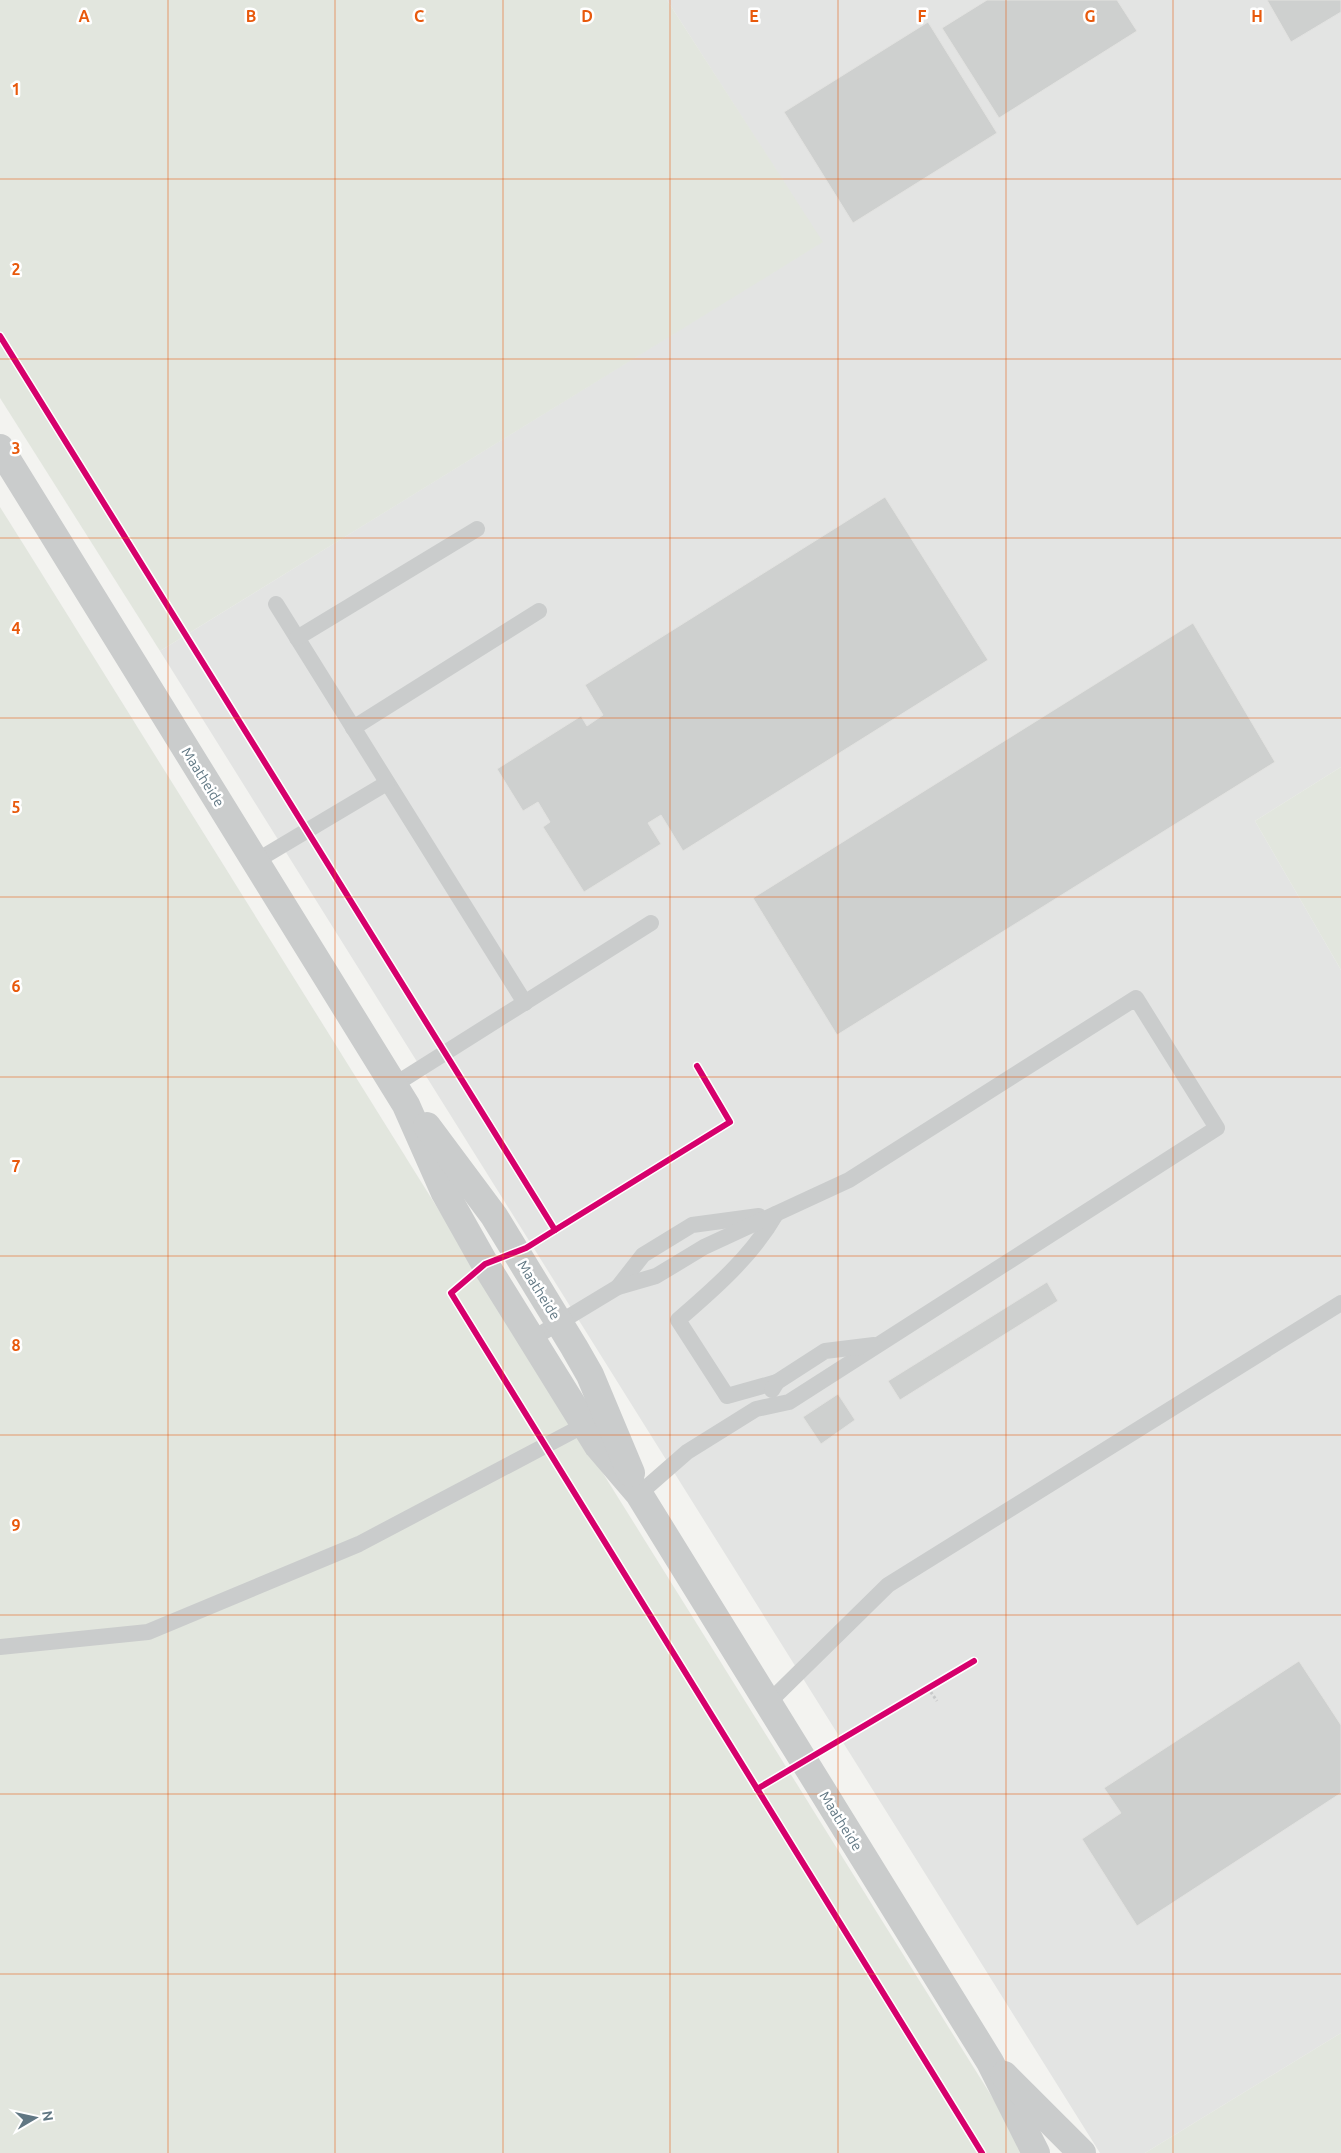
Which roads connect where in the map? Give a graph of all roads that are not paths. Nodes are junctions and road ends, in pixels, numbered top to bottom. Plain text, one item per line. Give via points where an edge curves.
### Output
1 (0, 448) edge
2 (477, 529) dead end
3 (276, 604) dead end
4 (538, 611) dead end
5 (297, 638) junction
6 (353, 728) junction
7 (387, 783) junction
8 (256, 861) junction
9 (651, 923) dead end
10 (525, 1003) junction
11 (400, 1095) junction
12 (776, 1214) junction
13 (618, 1287) junction
14 (1341, 1303) edge
15 (560, 1323) junction
16 (532, 1340) junction
17 (877, 1345) junction
18 (777, 1382) junction
19 (760, 1408) junction
20 (596, 1419) junction
21 (639, 1494) junction
22 (0, 1647) edge
23 (768, 1703) junction
24 (990, 2062) junction
25 (1036, 2153) edge
26 (1082, 2153) edge

1 - 8 street, Maatheide
2 - 5 lane
3 - 5 lane
4 - 6 lane
5 - 6 lane
6 - 7 lane
7 - 8 lane
7 - 10 lane
8 - 11 street, Maatheide
9 - 10 lane
10 - 11 lane
11 - 15 street, Maatheide via 429,1128 494,1216
11 - 16 street, Maatheide via 445,1193
12 - 13 lane via 704,1248 656,1276
12 - 13 lane via 692,1225 643,1254
12 - 17 lane via 849,1180 1136,998 1217,1128
12 - 18 lane via 722,1281 678,1320 727,1396
13 - 15 lane
14 - 23 lane via 888,1585
15 - 16 lane
15 - 20 street, Maatheide via 590,1375
16 - 20 street, Maatheide
17 - 18 lane via 824,1351
17 - 19 lane via 789,1402
18 - 19 lane
19 - 21 lane via 687,1452
20 - 21 street, Maatheide via 598,1446
20 - 22 lane via 359,1544 148,1632
21 - 23 street, Maatheide
23 - 24 street, Maatheide
24 - 25 street, Maatheide
24 - 26 street

